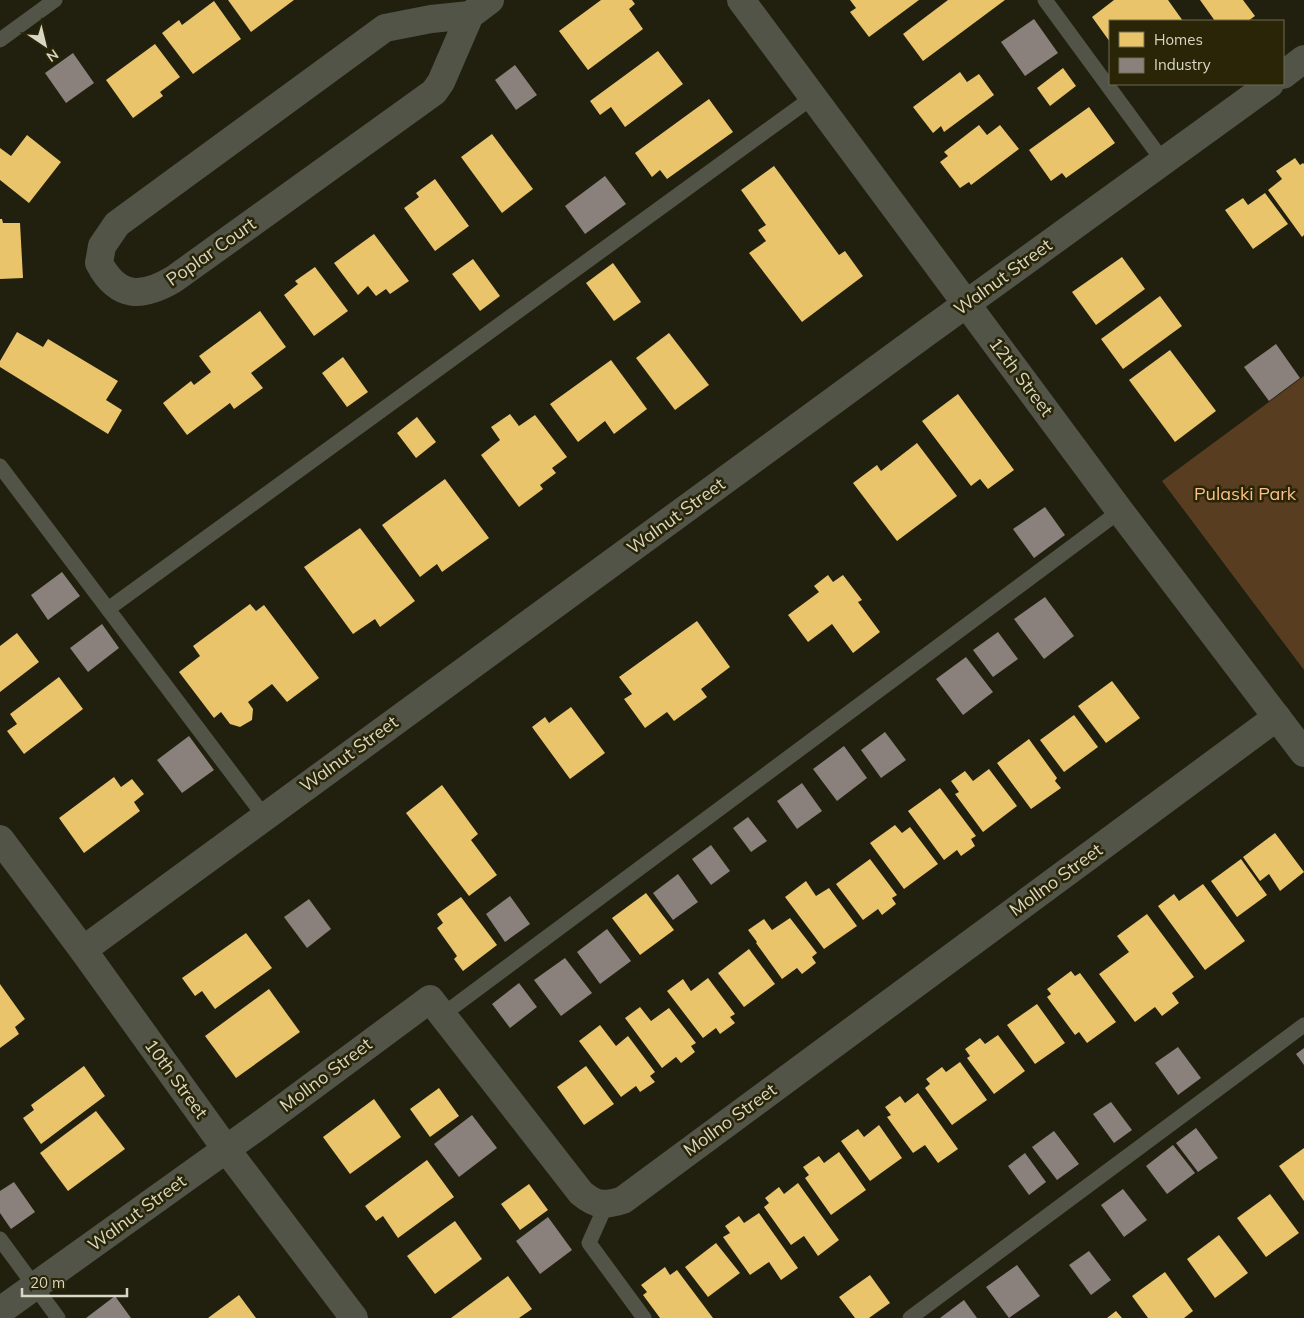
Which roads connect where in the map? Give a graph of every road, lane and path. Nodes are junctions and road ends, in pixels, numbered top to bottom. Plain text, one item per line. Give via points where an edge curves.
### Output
1 (55, 0) edge
2 (741, 0) edge
3 (1045, 0) edge
4 (480, 8) edge
5 (0, 40) edge
6 (1304, 59) edge
7 (1284, 74) edge
8 (1269, 85) edge
9 (813, 97) junction
10 (1163, 161) junction
11 (966, 304) junction
12 (0, 466) edge
13 (1120, 511) junction
14 (108, 609) junction
15 (1277, 717) junction
16 (1304, 753) edge
17 (264, 816) junction
18 (0, 839) edge
19 (83, 950) junction
20 (441, 1016) junction
21 (1304, 1025) edge
22 (226, 1149) junction
23 (606, 1205) junction
24 (0, 1239) edge
25 (34, 1286) junction
26 (0, 1312) edge
27 (58, 1318) edge
28 (354, 1318) edge
29 (644, 1318) edge
30 (910, 1318) edge

1 - 5 lane
2 - 9 street, 12th Street
3 - 10 lane
4 - 4 street, Poplar Court via 386,28 117,224 102,246 99,263 104,274 117,288 137,292 157,289 182,274 434,92
6 - 7 street
8 - 10 street, Walnut Street
9 - 11 street, 12th Street
9 - 14 lane
10 - 11 street, Walnut Street
11 - 13 street, 12th Street
11 - 17 street, Walnut Street
12 - 14 lane
13 - 15 street, 12th Street
13 - 20 lane
14 - 17 lane
15 - 16 street, 12th Street
15 - 23 street, Mollno Street via 623,1200
17 - 19 street, Walnut Street
18 - 19 street, 10th Street
19 - 22 street, 10th Street
20 - 22 street, Mollno Street via 430,999
20 - 23 street, Mollno Street via 581,1194 592,1202
21 - 30 lane
22 - 25 street, Walnut Street
22 - 28 street, 10th Street
23 - 29 lane via 589,1243
24 - 25 lane
25 - 26 street, Walnut Street
25 - 27 lane

